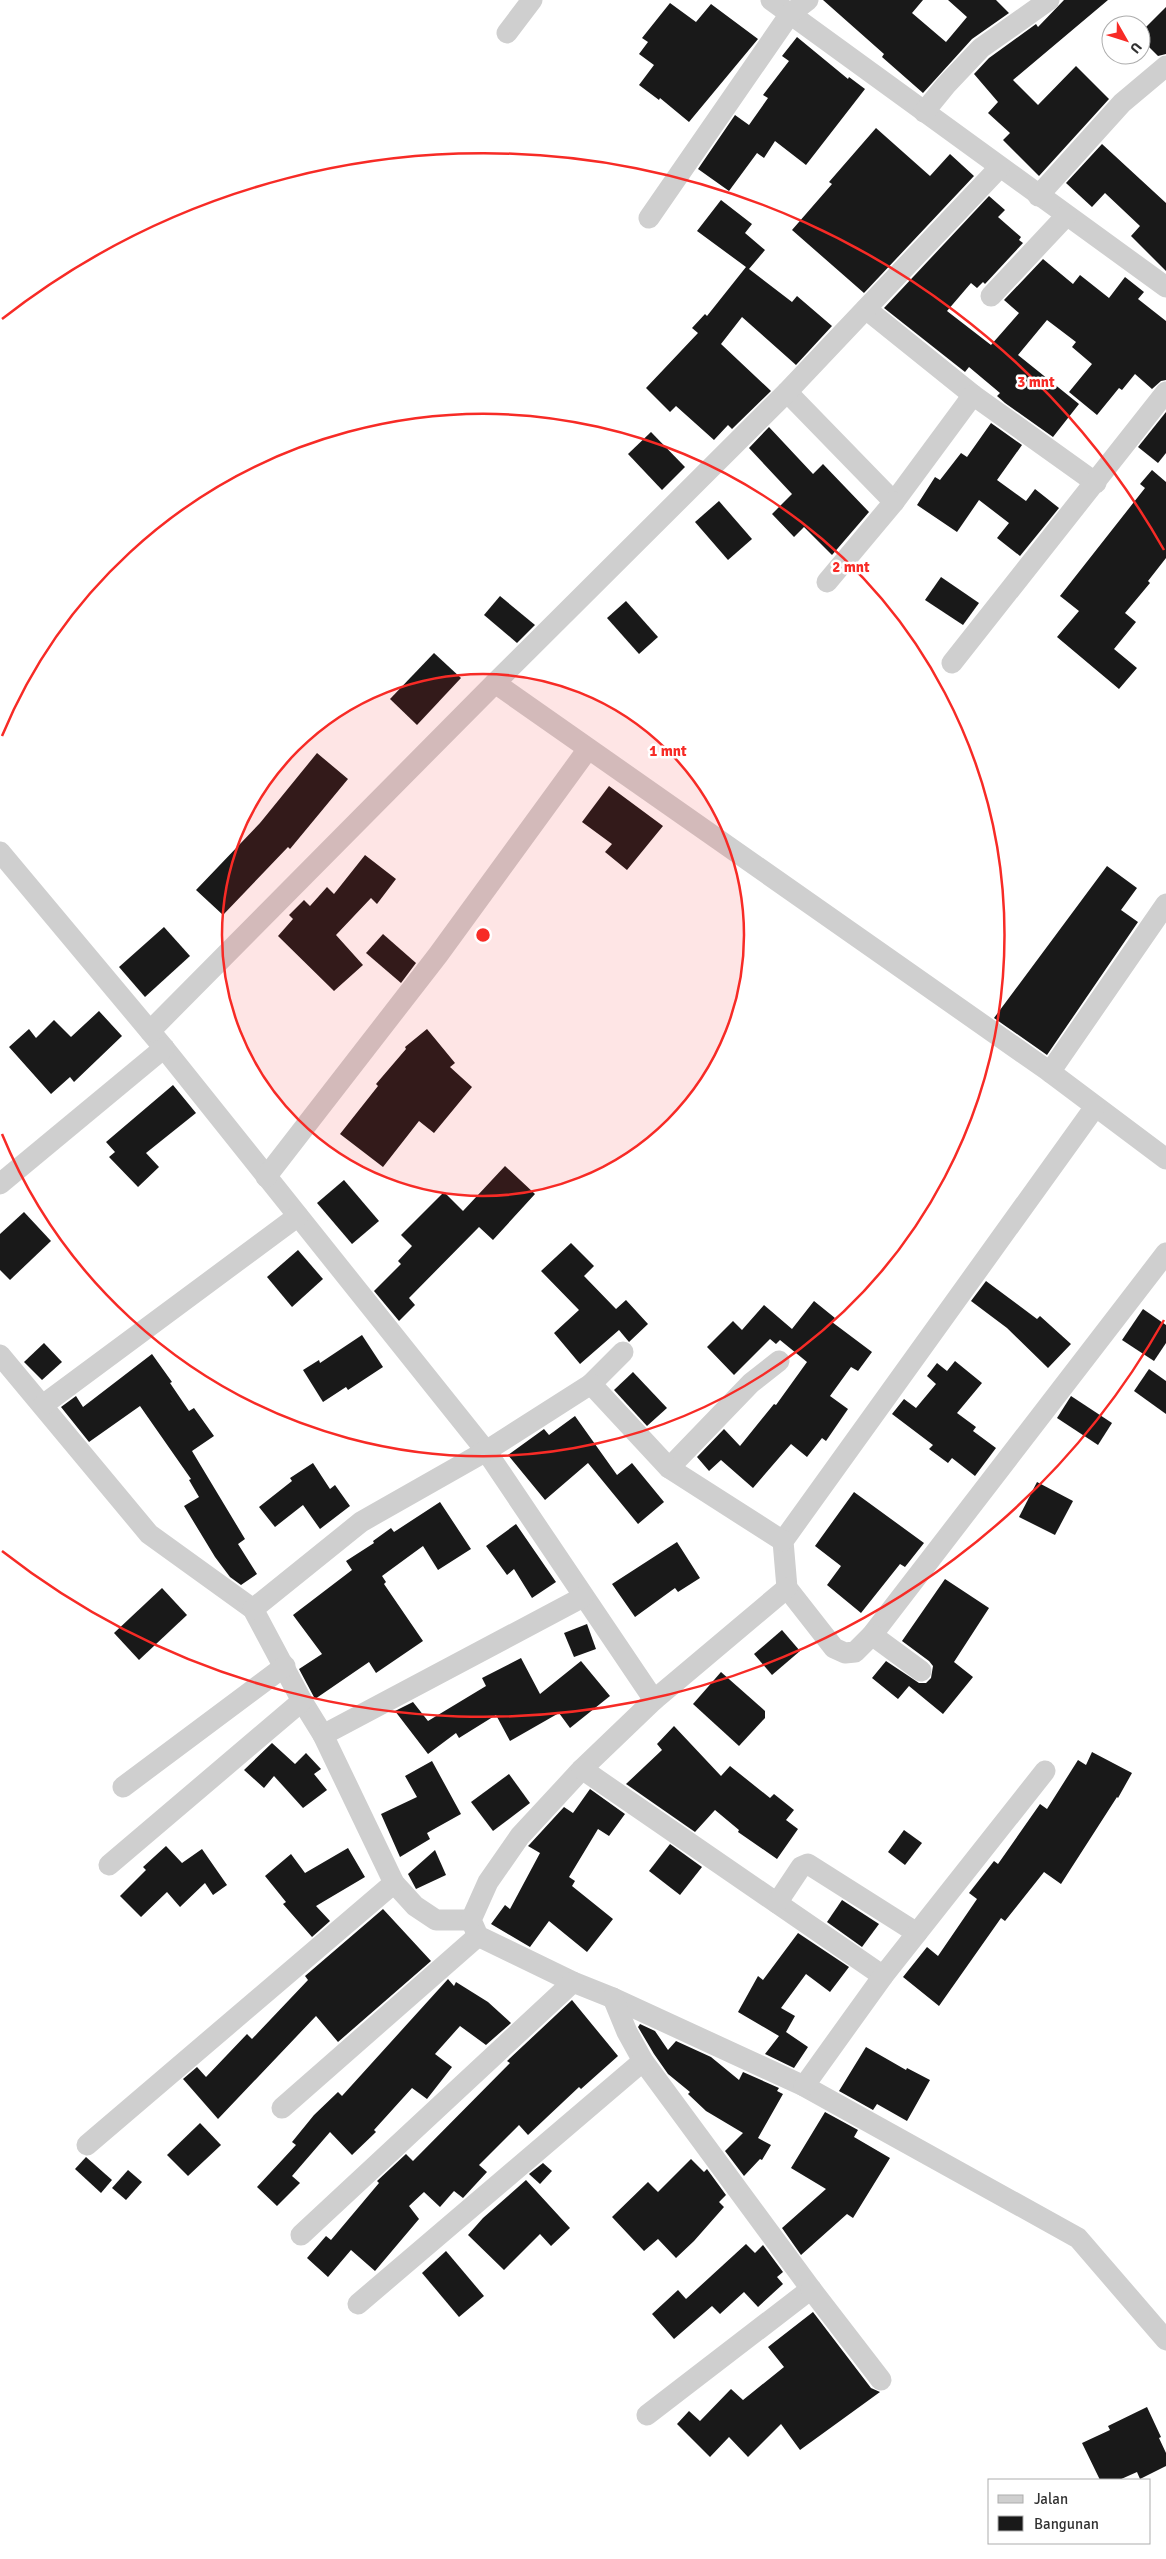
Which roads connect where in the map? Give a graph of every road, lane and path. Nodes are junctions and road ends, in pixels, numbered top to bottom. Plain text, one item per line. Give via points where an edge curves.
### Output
1 (532, 0) edge
2 (771, 0) edge
3 (808, 0) edge
4 (1049, 0) edge
5 (790, 14) junction
6 (507, 33) dead end
7 (1166, 66) edge
8 (924, 112) junction
9 (999, 168) junction
10 (1038, 196) junction
11 (1066, 216) junction
12 (649, 218) dead end
13 (1166, 287) edge
14 (991, 296) dead end
15 (866, 309) junction
16 (787, 392) junction
17 (1166, 392) edge
18 (973, 395) junction
19 (1096, 483) junction
20 (894, 502) junction
21 (827, 582) dead end
22 (952, 664) dead end
23 (495, 683) junction
24 (588, 749) junction
25 (0, 852) edge
26 (1166, 904) edge
27 (150, 1031) junction
28 (164, 1048) junction
29 (1050, 1072) junction
30 (1095, 1107) junction
31 (1166, 1159) edge
32 (266, 1177) junction
33 (0, 1184) edge
34 (298, 1216) junction
35 (1166, 1253) edge
36 (623, 1352) dead end
37 (0, 1355) edge
38 (778, 1361) dead end
39 (591, 1384) junction
40 (43, 1405) junction
41 (486, 1451) junction
42 (669, 1468) junction
43 (783, 1541) junction
44 (787, 1588) junction
45 (584, 1598) junction
46 (253, 1609) junction
47 (872, 1635) junction
48 (285, 1666) junction
49 (921, 1671) dead end
50 (654, 1700) junction
51 (302, 1701) junction
52 (323, 1735) junction
53 (582, 1769) junction
54 (1045, 1771) dead end
55 (123, 1787) dead end
56 (109, 1865) dead end
57 (394, 1883) junction
58 (778, 1903) junction
59 (474, 1928) junction
60 (917, 1933) junction
61 (883, 1976) junction
62 (573, 1982) junction
63 (613, 1998) junction
64 (643, 2061) junction
65 (804, 2086) junction
66 (282, 2108) dead end
67 (87, 2145) dead end
68 (301, 2235) dead end
69 (811, 2289) junction
70 (358, 2304) dead end
71 (1166, 2340) edge
72 (881, 2380) dead end
73 (647, 2415) dead end

1 - 6 street
2 - 5 street
3 - 5 street
4 - 8 street via 981,48
5 - 8 street
5 - 12 street
7 - 10 street via 1122,103
8 - 9 street
9 - 10 street
9 - 15 street
10 - 11 street
11 - 13 street
11 - 14 street
15 - 16 street
15 - 18 street
16 - 20 street
16 - 23 street
17 - 19 street
18 - 19 street
18 - 20 street
19 - 22 street
20 - 21 street
23 - 24 street
23 - 27 street
24 - 29 street
24 - 32 street via 438,954
25 - 27 street
26 - 29 street
27 - 28 street
28 - 32 street
28 - 33 street
29 - 30 street
30 - 31 street
30 - 43 street
32 - 34 street
34 - 40 street
34 - 41 street
35 - 47 street
36 - 39 street
37 - 40 street
38 - 42 street via 751,1383
39 - 41 street
39 - 42 street
40 - 46 street via 113,1494 150,1534
41 - 45 street
41 - 46 street via 361,1522
42 - 43 street
43 - 44 street
44 - 47 street via 834,1648 845,1653 854,1652
44 - 50 street
45 - 50 street
45 - 52 street
46 - 48 street
47 - 49 street
48 - 51 street
48 - 55 street
50 - 53 street
51 - 52 street
51 - 56 street
52 - 57 street
53 - 58 street
53 - 59 street via 520,1836 501,1862 488,1882
54 - 60 street
57 - 59 street via 416,1906 436,1920
57 - 67 street
58 - 60 street via 801,1867 808,1864
58 - 61 street
59 - 62 street
59 - 66 street
60 - 61 street
61 - 65 street
62 - 63 street
62 - 68 street
63 - 64 street
63 - 65 street
64 - 69 street
64 - 70 street
65 - 71 street via 1078,2238
69 - 72 street
69 - 73 street

